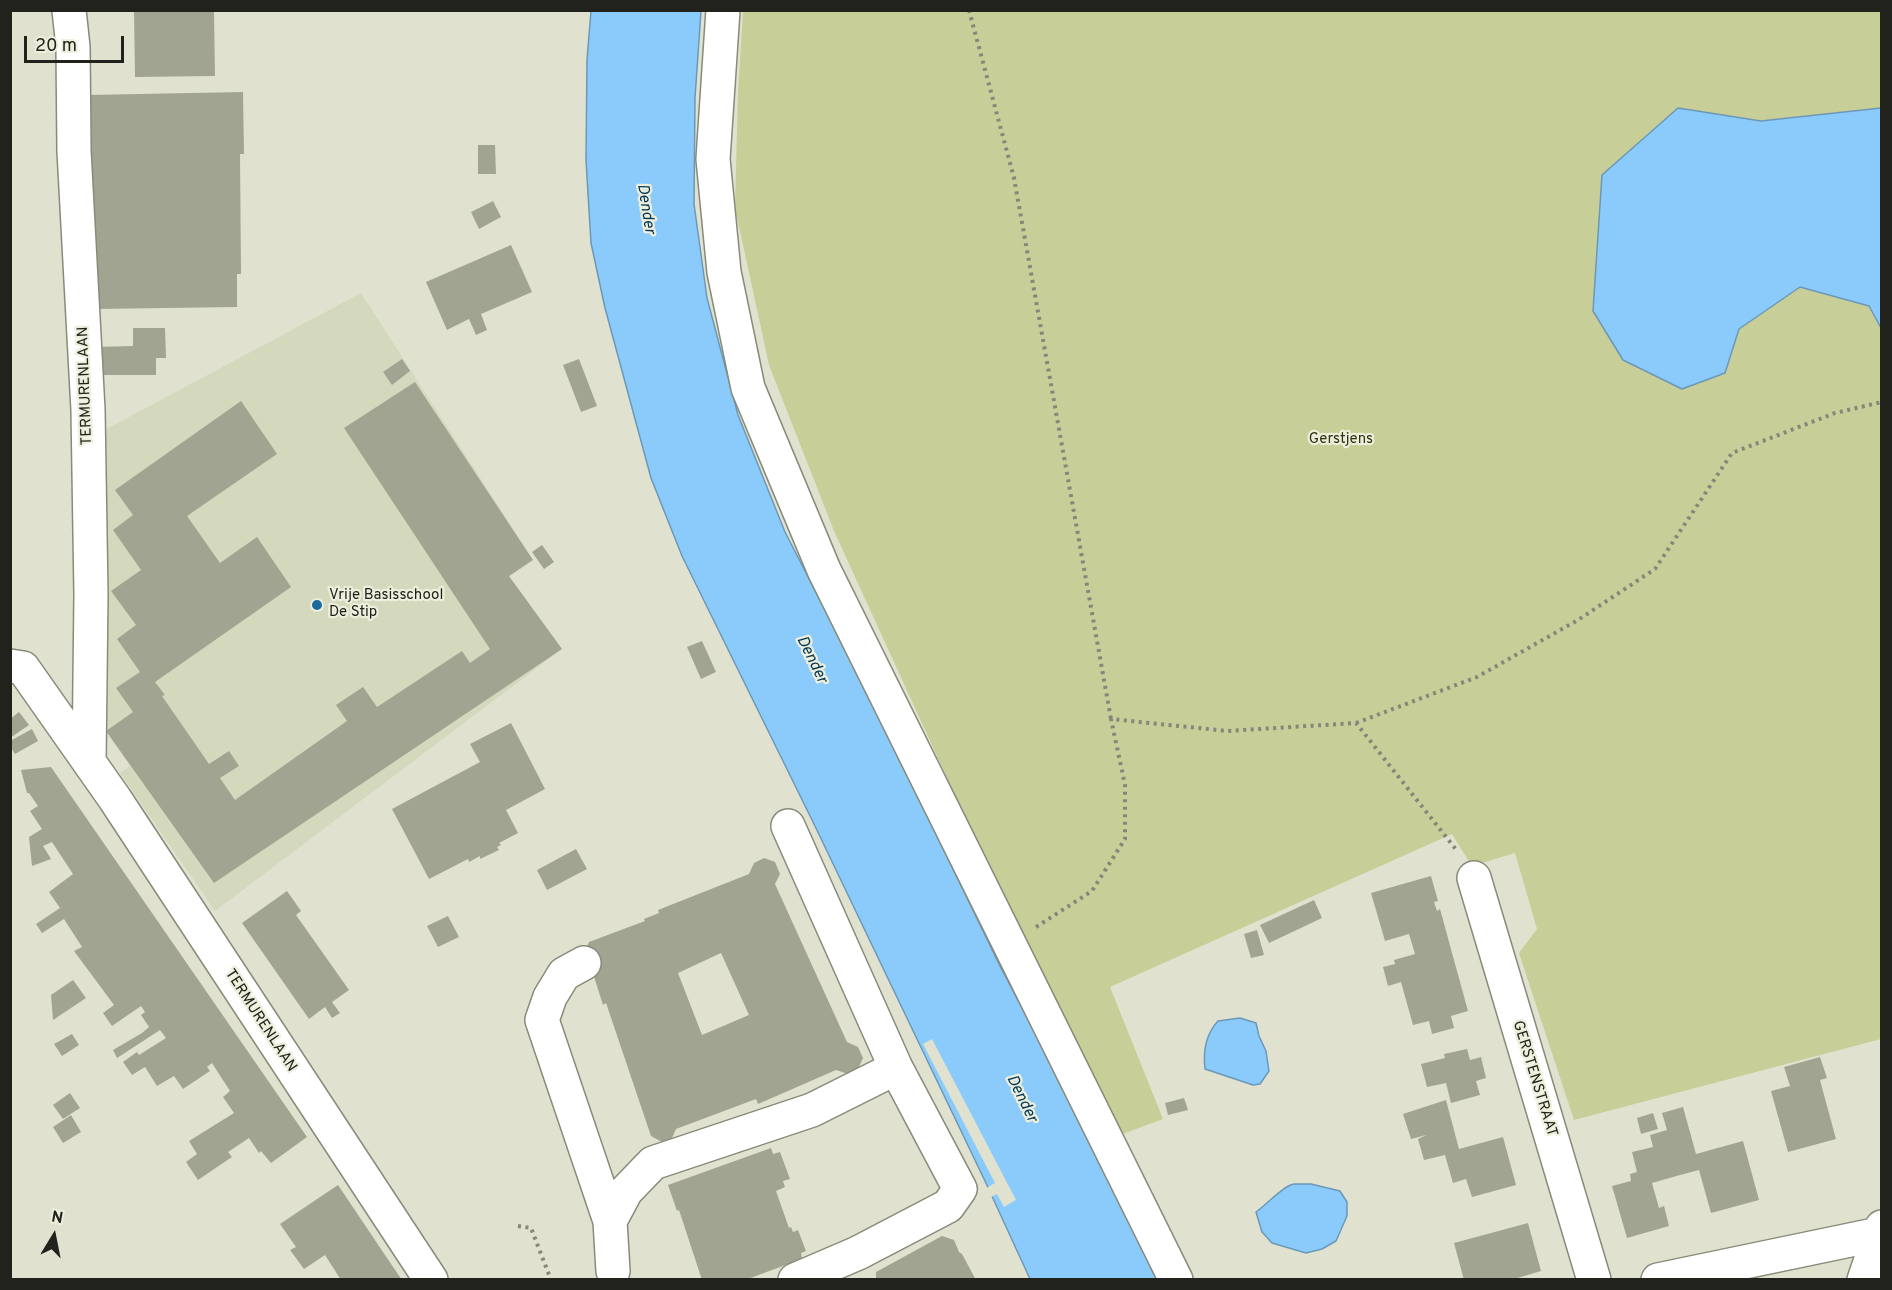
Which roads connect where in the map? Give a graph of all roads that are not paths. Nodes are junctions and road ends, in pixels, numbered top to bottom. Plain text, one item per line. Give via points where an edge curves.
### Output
1 (69, 10) edge
2 (723, 10) edge
3 (10, 666) edge
4 (89, 762) junction
5 (788, 826) dead end
6 (1474, 878) road end
7 (584, 963) dead end
8 (896, 1068) junction
9 (610, 1221) junction
10 (1880, 1231) edge
11 (608, 1277) edge
12 (431, 1280) edge
13 (795, 1280) edge
14 (1176, 1280) edge
15 (1594, 1280) edge
16 (1658, 1280) edge
17 (1864, 1280) edge

1 - 4 street, TERMURENLAAN via 88,410 92,595
2 - 14 street via 713,159 724,272 748,388 824,570
3 - 4 street, TERMURENLAAN via 23,669
4 - 12 street, TERMURENLAAN
5 - 8 street
6 - 15 street, GERSTENSTRAAT
7 - 9 street via 564,974 542,1020
8 - 9 street via 812,1110 653,1163 626,1191
8 - 13 street via 960,1189 948,1206 858,1253
9 - 11 street
10 - 16 street
10 - 17 street

